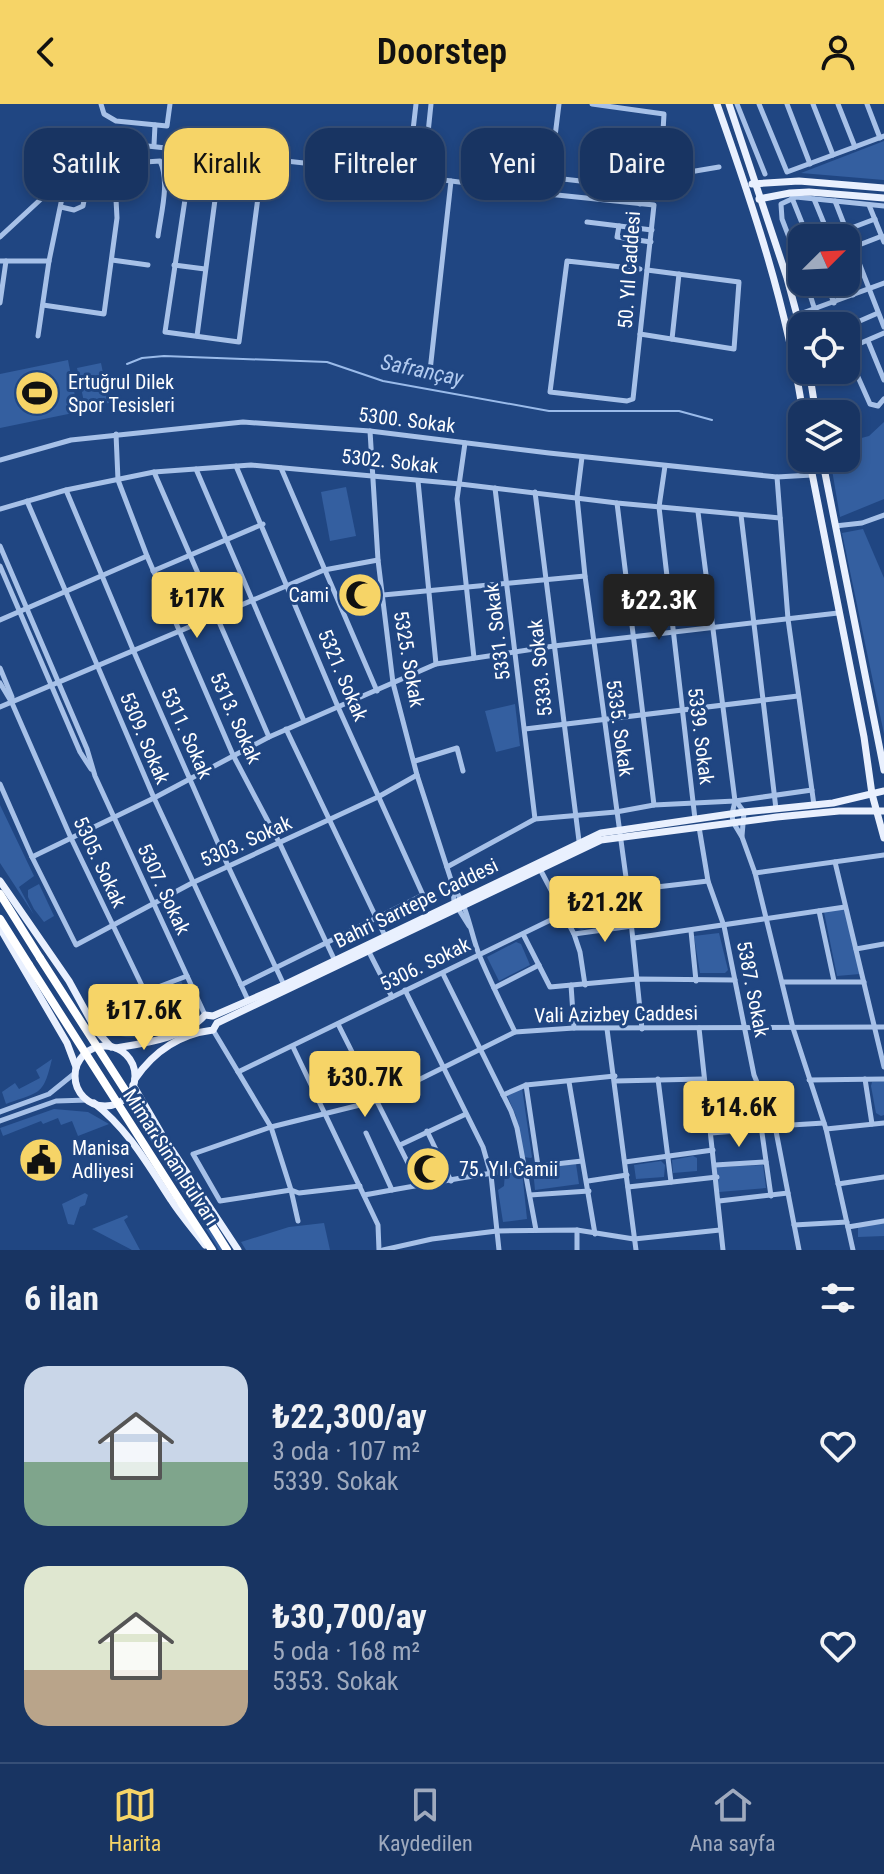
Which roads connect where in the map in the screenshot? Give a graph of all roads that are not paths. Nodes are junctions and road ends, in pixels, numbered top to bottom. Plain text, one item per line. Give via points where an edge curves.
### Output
1 (101, 104) edge
2 (170, 104) edge
3 (416, 104) edge
4 (431, 104) edge
5 (559, 104) edge
6 (592, 104) edge
7 (717, 104) edge
8 (729, 104) edge
9 (737, 104) edge
10 (759, 104) edge
11 (787, 104) edge
12 (813, 104) edge
13 (838, 104) edge
14 (867, 104) edge
15 (155, 125) junction
16 (413, 128) edge
17 (429, 128) edge
18 (556, 128) edge
19 (663, 128) edge
20 (882, 137) edge
21 (148, 145) edge
22 (154, 145) junction
23 (164, 146) edge
24 (855, 147) junction
25 (833, 155) junction
26 (148, 160) edge
27 (810, 164) junction
28 (719, 167) dead end
29 (693, 171) edge
30 (765, 174) dead end
31 (445, 180) edge
32 (451, 181) junction
33 (756, 183) junction
34 (746, 186) junction
35 (884, 188) edge
36 (792, 198) junction
37 (884, 198) edge
38 (761, 199) junction
39 (814, 199) junction
40 (40, 200) edge
41 (62, 200) edge
42 (84, 200) edge
43 (117, 200) edge
44 (185, 200) edge
45 (215, 200) edge
46 (258, 200) edge
47 (640, 200) edge
48 (750, 201) junction
49 (835, 201) junction
50 (640, 204) junction
51 (869, 205) junction
52 (884, 206) edge
53 (61, 207) junction
54 (875, 219) junction
55 (587, 222) dead end
56 (802, 224) edge
57 (824, 224) edge
58 (844, 224) edge
59 (860, 225) edge
60 (619, 226) junction
61 (632, 228) junction
62 (652, 230) junction
63 (788, 233) edge
64 (158, 236) dead end
65 (0, 237) edge
66 (631, 239) junction
67 (883, 239) edge
68 (651, 242) junction
69 (860, 245) edge
70 (112, 260) junction
71 (3, 261) edge
72 (49, 261) junction
73 (148, 265) dead end
74 (174, 265) junction
75 (860, 265) edge
76 (206, 269) junction
77 (644, 269) junction
78 (679, 274) junction
79 (884, 283) edge
80 (869, 289) junction
81 (860, 292) edge
82 (812, 296) edge
83 (831, 296) edge
84 (851, 296) edge
85 (0, 303) edge
86 (834, 303) junction
87 (43, 305) junction
88 (817, 310) junction
89 (796, 312) edge
90 (813, 312) edge
91 (878, 313) junction
92 (860, 321) edge
93 (884, 327) edge
94 (884, 333) edge
95 (640, 334) junction
96 (38, 336) dead end
97 (197, 336) junction
98 (672, 339) junction
99 (868, 341) junction
100 (860, 344) edge
101 (381, 366) dead end
102 (884, 380) edge
103 (860, 381) edge
104 (884, 399) edge
105 (801, 400) edge
106 (370, 431) junction
107 (116, 434) junction
108 (465, 443) junction
109 (582, 457) junction
110 (0, 460) edge
111 (236, 466) junction
112 (665, 466) junction
113 (281, 468) junction
114 (196, 469) junction
115 (154, 472) junction
116 (811, 472) edge
117 (824, 472) edge
118 (812, 475) junction
119 (373, 477) junction
120 (777, 477) junction
121 (118, 480) junction
122 (418, 481) junction
123 (460, 484) junction
124 (495, 488) junction
125 (66, 490) junction
126 (535, 492) junction
127 (577, 497) junction
128 (27, 501) junction
129 (617, 503) junction
130 (659, 507) junction
131 (0, 509) edge
132 (698, 512) junction
133 (741, 515) junction
134 (884, 515) edge
135 (780, 518) junction
136 (263, 524) junction
137 (834, 526) junction
138 (226, 540) junction
139 (0, 546) edge
140 (191, 555) junction
141 (147, 556) junction
142 (378, 560) junction
143 (0, 566) edge
144 (324, 570) junction
145 (153, 571) junction
146 (101, 576) junction
147 (585, 576) junction
148 (546, 581) junction
149 (507, 585) junction
150 (288, 586) junction
151 (467, 587) junction
152 (64, 591) junction
153 (427, 591) junction
154 (383, 595) junction
155 (252, 601) junction
156 (27, 608) junction
157 (20, 612) junction
158 (838, 613) junction
159 (216, 616) junction
160 (788, 619) junction
161 (0, 620) edge
162 (754, 623) junction
163 (713, 628) junction
164 (179, 631) junction
165 (672, 633) junction
166 (633, 638) junction
167 (593, 642) junction
168 (554, 646) junction
169 (134, 652) junction
170 (515, 652) junction
171 (474, 658) junction
172 (436, 664) junction
173 (97, 667) junction
174 (0, 668) edge
175 (0, 683) edge
176 (393, 683) junction
177 (59, 684) junction
178 (52, 687) junction
179 (378, 691) junction
180 (798, 696) junction
181 (764, 699) junction
182 (12, 703) junction
183 (722, 705) junction
184 (0, 707) edge
185 (338, 707) junction
186 (682, 710) junction
187 (643, 715) junction
188 (603, 720) junction
189 (304, 721) junction
190 (562, 724) junction
191 (286, 729) junction
192 (525, 729) junction
193 (269, 737) junction
194 (233, 755) junction
195 (415, 761) junction
196 (884, 767) edge
197 (463, 771) dead end
198 (417, 775) junction
199 (95, 776) junction
200 (190, 779) junction
201 (0, 784) edge
202 (812, 790) junction
203 (884, 791) edge
204 (872, 794) junction
205 (775, 795) junction
206 (378, 797) junction
207 (154, 798) junction
208 (735, 801) junction
209 (694, 804) junction
210 (654, 805) junction
211 (814, 805) junction
212 (776, 809) junction
213 (880, 811) edge
214 (616, 812) junction
215 (744, 812) junction
216 (574, 816) junction
217 (114, 818) junction
218 (732, 818) junction
219 (535, 819) junction
220 (330, 820) junction
221 (745, 821) junction
222 (697, 823) junction
223 (619, 833) junction
224 (742, 837) junction
225 (71, 838) junction
226 (884, 838) edge
227 (579, 841) junction
228 (280, 844) junction
229 (884, 855) edge
230 (32, 857) junction
231 (835, 862) junction
232 (228, 866) junction
233 (447, 867) junction
234 (540, 868) junction
235 (755, 873) junction
236 (0, 881) edge
237 (708, 881) junction
238 (192, 883) junction
239 (628, 892) junction
240 (0, 894) edge
241 (460, 904) junction
242 (153, 905) junction
243 (845, 907) junction
244 (819, 911) junction
245 (563, 914) junction
246 (0, 919) edge
247 (376, 919) junction
248 (767, 919) junction
249 (113, 926) junction
250 (632, 926) junction
251 (724, 926) junction
252 (0, 928) edge
253 (691, 931) junction
254 (523, 934) junction
255 (574, 934) junction
256 (0, 936) edge
257 (385, 936) junction
258 (634, 938) junction
259 (327, 943) junction
260 (884, 944) edge
261 (856, 949) junction
262 (369, 952) junction
263 (14, 955) junction
264 (479, 956) junction
265 (335, 961) junction
266 (539, 965) junction
267 (277, 968) junction
268 (443, 974) junction
269 (187, 976) junction
270 (637, 979) junction
271 (735, 980) junction
272 (696, 981) junction
273 (834, 981) junction
274 (783, 982) junction
275 (864, 982) junction
276 (241, 985) junction
277 (284, 985) junction
278 (571, 985) junction
279 (585, 985) junction
280 (494, 988) junction
281 (405, 990) junction
282 (392, 997) junction
283 (248, 1000) junction
284 (209, 1023) junction
285 (338, 1024) junction
286 (875, 1027) junction
287 (884, 1027) edge
288 (574, 1028) junction
289 (699, 1028) junction
290 (744, 1028) junction
291 (793, 1028) junction
292 (607, 1029) junction
293 (642, 1029) junction
294 (515, 1032) junction
295 (293, 1047) junction
296 (113, 1048) junction
297 (480, 1051) junction
298 (884, 1067) edge
299 (443, 1068) junction
300 (76, 1072) junction
301 (238, 1072) junction
302 (754, 1075) junction
303 (615, 1079) junction
304 (658, 1079) junction
305 (703, 1079) junction
306 (865, 1079) junction
307 (884, 1079) edge
308 (809, 1080) junction
309 (134, 1082) junction
310 (569, 1082) junction
311 (526, 1085) junction
312 (503, 1095) junction
313 (757, 1100) junction
314 (765, 1100) junction
315 (376, 1101) junction
316 (91, 1102) junction
317 (706, 1102) junction
318 (0, 1112) edge
319 (466, 1114) junction
320 (327, 1115) junction
321 (0, 1121) edge
322 (884, 1123) edge
323 (872, 1124) junction
324 (775, 1126) junction
325 (825, 1126) junction
326 (271, 1127) junction
327 (762, 1129) junction
328 (427, 1131) junction
329 (366, 1133) dead end
330 (711, 1133) junction
331 (400, 1145) junction
332 (713, 1150) junction
333 (667, 1155) junction
334 (582, 1161) junction
335 (625, 1162) junction
336 (766, 1162) junction
337 (715, 1165) junction
338 (538, 1166) junction
339 (524, 1167) junction
340 (491, 1175) junction
341 (627, 1175) junction
342 (717, 1177) junction
343 (884, 1177) edge
344 (451, 1181) junction
345 (588, 1181) junction
346 (671, 1182) junction
347 (838, 1184) junction
348 (419, 1185) junction
349 (360, 1186) junction
350 (628, 1187) junction
351 (291, 1190) junction
352 (392, 1190) junction
353 (589, 1191) junction
354 (788, 1193) junction
355 (364, 1195) junction
356 (530, 1195) junction
357 (771, 1196) junction
358 (719, 1201) junction
359 (298, 1221) dead end
360 (884, 1221) edge
361 (847, 1224) junction
362 (794, 1225) junction
363 (536, 1230) junction
364 (577, 1230) junction
365 (720, 1230) junction
366 (497, 1231) junction
367 (595, 1234) junction
368 (634, 1239) junction
369 (210, 1250) edge
370 (229, 1250) edge
371 (238, 1250) edge
372 (381, 1250) edge
373 (499, 1250) edge
374 (577, 1250) edge
375 (636, 1250) edge
376 (723, 1250) edge
377 (799, 1250) edge
378 (853, 1250) edge

1 - 15 street via 104,114 116,121
2 - 15 street via 167,126
3 - 16 street
4 - 17 street
5 - 18 street
6 - 19 street via 664,114
7 - 34 main road
8 - 33 main road
9 - 30 street
10 - 27 street via 787,172
11 - 27 street
12 - 25 street
13 - 24 street
14 - 20 street
15 - 22 street
20 - 24 street
21 - 22 street, 50. Yıl Caddesi
22 - 23 street, 50. Yıl Caddesi
24 - 25 street
25 - 27 street
26 - 64 street via 163,166
28 - 29 street
31 - 32 street, 50. Yıl Caddesi
32 - 50 street, 50. Yıl Caddesi
32 - 101 street via 430,371
33 - 34 main road
33 - 35 main road
33 - 38 main road
34 - 48 main road
36 - 39 street
36 - 56 street
36 - 63 street via 779,206
37 - 38 main road via 809,192
38 - 48 main road
38 - 89 main road
39 - 49 street
39 - 57 street
40 - 65 street, 50. Yıl Caddesi
41 - 53 street
42 - 53 street via 74,210
43 - 70 street
44 - 74 street
45 - 76 street
46 - 97 street via 239,342
47 - 50 street
48 - 105 main road via 780,296
49 - 51 street
49 - 58 street
50 - 62 street, 50. Yıl Caddesi via 654,205
51 - 52 street
51 - 54 street
53 - 72 street
54 - 59 street
54 - 67 street
55 - 60 street
60 - 61 street
60 - 66 street via 617,237
61 - 62 street
61 - 66 street
62 - 68 street, 50. Yıl Caddesi
66 - 68 street
67 - 69 street
68 - 77 street, 50. Yıl Caddesi
70 - 73 street
70 - 87 street via 104,314
71 - 72 street
71 - 85 street
72 - 87 street
74 - 76 street
74 - 97 street via 165,332
75 - 80 street
76 - 97 street
77 - 78 street
77 - 95 street, 50. Yıl Caddesi
77 - 95 street, 50. Yıl Caddesi via 567,261 550,392 633,399
78 - 98 street
78 - 98 street via 739,282 737,328 734,349
79 - 80 street
80 - 81 street
80 - 91 street
82 - 88 street
83 - 86 street
84 - 86 street
86 - 88 street
87 - 96 street
88 - 90 street
91 - 92 street
91 - 93 street
94 - 99 street
95 - 98 street
99 - 100 street
99 - 102 street
103 - 104 street via 870,404 878,406
106 - 107 street, 5300. Sokak via 243,422
106 - 108 street, 5300. Sokak
106 - 119 street, 5325. Sokak
107 - 110 street, 5300. Sokak
107 - 121 street, 5313. Sokak
108 - 109 street, 5300. Sokak
108 - 123 street
109 - 112 street, 5300. Sokak
109 - 127 street, 5335. Sokak
111 - 113 street, 5302. Sokak
111 - 114 street, 5302. Sokak
111 - 136 street, 5321. Sokak
112 - 120 street, 5300. Sokak
112 - 130 street, 5339. Sokak
113 - 119 street, 5302. Sokak
113 - 144 street
114 - 115 street, 5302. Sokak
114 - 138 street
115 - 121 street, 5302. Sokak
115 - 140 street
116 - 118 main road
117 - 137 main road
118 - 120 street, 5300. Sokak
118 - 158 main road
119 - 122 street, 5302. Sokak
119 - 142 street, 5325. Sokak
120 - 135 street
121 - 125 street, 5302. Sokak
121 - 141 street, 5313. Sokak
122 - 123 street, 5302. Sokak
122 - 153 street
123 - 124 street, 5302. Sokak
123 - 151 street via 457,499
124 - 126 street, 5302. Sokak
124 - 149 street, 5331. Sokak
125 - 128 street, 5302. Sokak
125 - 146 street, 5311. Sokak
126 - 127 street, 5302. Sokak
126 - 148 street, 5333. Sokak
127 - 129 street, 5302. Sokak
127 - 147 street, 5335. Sokak
128 - 131 street, 5302. Sokak
128 - 152 street, 5309. Sokak
129 - 130 street, 5302. Sokak
129 - 166 street
130 - 132 street, 5302. Sokak
130 - 165 street, 5339. Sokak
132 - 133 street, 5302. Sokak
132 - 163 street
133 - 135 street, 5302. Sokak
133 - 162 street
134 - 137 street
135 - 160 street
136 - 138 street
136 - 150 street, 5321. Sokak
137 - 196 main road
138 - 140 street
138 - 155 street
139 - 156 street, 5307. Sokak
140 - 145 street
140 - 159 street
141 - 145 street, 5313. Sokak
141 - 146 street
142 - 144 street
142 - 154 street, 5325. Sokak
143 - 157 street, 5307. Sokak
144 - 150 street
144 - 179 street
145 - 164 street, 5313. Sokak
146 - 152 street
146 - 169 street, 5311. Sokak
147 - 148 street
147 - 167 street, 5335. Sokak
148 - 149 street
148 - 168 street, 5333. Sokak
149 - 151 street
149 - 170 street, 5331. Sokak
150 - 155 street
150 - 185 street, 5321. Sokak
151 - 153 street
151 - 171 street
152 - 156 street
152 - 173 street, 5309. Sokak
153 - 154 street
153 - 172 street
154 - 176 street, 5325. Sokak
155 - 159 street
155 - 189 street
156 - 157 street
156 - 177 street, 5307. Sokak
157 - 161 street
157 - 178 street, 5307. Sokak
158 - 160 street
158 - 204 main road
159 - 164 street
159 - 193 street
160 - 162 street
160 - 180 street
162 - 163 street
162 - 181 street
163 - 165 street
163 - 183 street
164 - 169 street
164 - 194 street, 5313. Sokak
165 - 166 street
165 - 186 street, 5339. Sokak
166 - 167 street
166 - 187 street
167 - 168 street
167 - 188 street, 5335. Sokak
168 - 170 street
168 - 190 street, 5333. Sokak
169 - 173 street
169 - 200 street, 5311. Sokak
170 - 171 street
170 - 192 street, 5331. Sokak
171 - 172 street
172 - 176 street
173 - 177 street
173 - 207 street, 5309. Sokak
174 - 182 street, 5305. Sokak
175 - 182 street, 5305. Sokak
176 - 179 street
176 - 195 street, 5325. Sokak
177 - 178 street
177 - 199 street, 5307. Sokak
178 - 182 street
178 - 199 street, 5307. Sokak
179 - 185 street
180 - 181 street
180 - 202 street
181 - 183 street
181 - 205 street
182 - 184 street
182 - 225 street, 5305. Sokak
183 - 186 street
183 - 208 street
185 - 189 street
185 - 206 street, 5321. Sokak
186 - 187 street
186 - 209 street, 5339. Sokak
187 - 188 street
187 - 210 street
188 - 190 street
188 - 214 street, 5335. Sokak
189 - 191 street
190 - 192 street
190 - 216 street, 5333. Sokak
191 - 193 street
191 - 220 street
192 - 219 street, 5331. Sokak
193 - 194 street
194 - 200 street
194 - 228 street, 5313. Sokak
195 - 197 street via 457,748
195 - 198 street, 5325. Sokak
198 - 206 street, 5303. Sokak
198 - 233 street, 5325. Sokak
199 - 217 street, 5307. Sokak
200 - 207 street
200 - 232 street, 5311. Sokak
201 - 230 street, 5303. Sokak
202 - 205 street
202 - 211 street
203 - 204 main road, Bahri Sarıtepe Caddesi
204 - 211 main road, Bahri Sarıtepe Caddesi
204 - 213 main road
205 - 208 street
205 - 212 street
206 - 220 street, 5303. Sokak
206 - 247 street, 5321. Sokak via 423,895
207 - 217 street
207 - 238 street, 5309. Sokak
208 - 209 street
208 - 215 street
208 - 218 street
209 - 210 street
209 - 222 street, 5339. Sokak
210 - 214 street
211 - 212 main road, Bahri Sarıtepe Caddesi
212 - 215 main road, Bahri Sarıtepe Caddesi
213 - 221 main road, Bahri Sarıtepe Caddesi
213 - 226 main road
214 - 216 street
214 - 223 street, 5335. Sokak
215 - 218 main road, Bahri Sarıtepe Caddesi
215 - 221 street
216 - 219 street
216 - 227 street, 5333. Sokak
217 - 225 street
217 - 242 street, 5307. Sokak
218 - 221 main road, Bahri Sarıtepe Caddesi
218 - 222 main road, Bahri Sarıtepe Caddesi
218 - 224 street
219 - 233 street
220 - 228 street, 5303. Sokak
220 - 247 street
221 - 224 street
222 - 223 main road, Bahri Sarıtepe Caddesi
222 - 237 street, 5387. Sokak
223 - 227 main road, Bahri Sarıtepe Caddesi
223 - 234 main road, Bahri Sarıtepe Caddesi
223 - 239 street, 5335. Sokak
224 - 235 street
225 - 230 street
225 - 249 street, 5305. Sokak
227 - 241 main road, Bahri Sarıtepe Caddesi
228 - 232 street, 5303. Sokak
228 - 259 street, 5313. Sokak
229 - 231 street
230 - 249 street, 5303. Sokak via 76,945
231 - 235 street
231 - 243 street
232 - 238 street, 5303. Sokak
232 - 267 street, 5311. Sokak
233 - 241 street, 5325. Sokak
234 - 241 main road, Bahri Sarıtepe Caddesi
234 - 245 street
235 - 248 street
236 - 296 main road
237 - 239 street, 5306. Sokak
237 - 251 street, 5387. Sokak
238 - 242 street, 5303. Sokak
238 - 276 street, 5309. Sokak
239 - 245 street, 5306. Sokak via 614,892
239 - 250 street, 5335. Sokak
240 - 370 highway, Mimar Sinan Bulvarı, bridge
241 - 257 main road, Bahri Sarıtepe Caddesi
241 - 262 main road, Bahri Sarıtepe Caddesi
241 - 264 street, 5325. Sokak
242 - 249 street, 5303. Sokak
242 - 269 street, 5307. Sokak
243 - 244 street
243 - 261 street
244 - 248 street
244 - 273 street
245 - 254 street, 5306. Sokak
245 - 255 street
246 - 369 highway, Mimar Sinan Bulvarı, bridge
247 - 257 street
247 - 259 street
248 - 251 street
248 - 274 street
249 - 269 street, 5305. Sokak via 145,992
250 - 255 street
250 - 258 street, 5335. Sokak
251 - 253 street
251 - 271 street, 5387. Sokak
252 - 263 main road
253 - 258 street
253 - 272 street
254 - 264 street, 5306. Sokak
254 - 266 street
255 - 279 street
256 - 263 street
257 - 265 main road, Bahri Sarıtepe Caddesi
258 - 270 street, 5335. Sokak
259 - 265 street, 5313. Sokak
259 - 267 street
260 - 261 street
261 - 275 street
262 - 282 street
262 - 284 main road, Bahri Sarıtepe Caddesi
263 - 300 main road via 67,1043
264 - 268 street, 5306. Sokak
264 - 280 street, 5325. Sokak
265 - 277 main road, Bahri Sarıtepe Caddesi
266 - 278 street via 550,987
266 - 280 street
267 - 276 street
267 - 277 street, 5311. Sokak
268 - 281 street, 5306. Sokak
268 - 297 street
269 - 284 street, 5307. Sokak
270 - 272 street
270 - 279 street
270 - 293 street, 5335. Sokak
271 - 272 street
271 - 290 street, 5387. Sokak
273 - 274 street
273 - 275 street
274 - 291 street
275 - 286 street
276 - 283 street, 5309. Sokak
277 - 283 main road, Bahri Sarıtepe Caddesi
278 - 279 street
278 - 288 street
280 - 294 street, 5325. Sokak
281 - 282 street, 5306. Sokak
281 - 299 street
282 - 285 street, 5306. Sokak
283 - 284 main road, Bahri Sarıtepe Caddesi
284 - 296 main road, Bahri Sarıtepe Caddesi
284 - 301 street, 5307. Sokak
284 - 309 main road, Bahri Sarıtepe Caddesi via 157,1053
285 - 295 street, 5306. Sokak
285 - 315 street
286 - 287 street, Vali Azizbey Caddesi
286 - 291 street, Vali Azizbey Caddesi
286 - 298 street
288 - 292 street, Vali Azizbey Caddesi
288 - 294 street, Vali Azizbey Caddesi
289 - 290 street, Vali Azizbey Caddesi
289 - 293 street, Vali Azizbey Caddesi
289 - 305 street
290 - 291 street, Vali Azizbey Caddesi
290 - 302 street, 5387. Sokak
291 - 308 street
292 - 293 street, Vali Azizbey Caddesi
292 - 303 street
294 - 297 street, Vali Azizbey Caddesi
295 - 301 street, 5306. Sokak
295 - 320 street
296 - 300 main road via 92,1049
296 - 309 main road via 131,1060
297 - 299 street, Vali Azizbey Caddesi
297 - 312 street
299 - 315 street, Vali Azizbey Caddesi
299 - 319 street
300 - 316 main road via 80,1091
300 - 318 street via 49,1094
301 - 326 street, 5307. Sokak
302 - 313 street
302 - 314 street, 5387. Sokak
303 - 304 street
303 - 310 street
303 - 335 street
304 - 305 street
304 - 333 street
305 - 317 street
306 - 307 street
306 - 308 street
306 - 323 street
308 - 325 street
309 - 316 main road via 121,1102
309 - 371 main road
310 - 311 street
310 - 334 street
311 - 312 street
311 - 338 street
312 - 339 street via 517,1128
313 - 314 street
313 - 317 street
313 - 327 street
314 - 324 street, 5387. Sokak
315 - 320 street, Vali Azizbey Caddesi
315 - 331 street
316 - 321 street via 56,1101
316 - 369 main road via 124,1130
317 - 330 street
319 - 328 street
319 - 340 street
320 - 326 street, Vali Azizbey Caddesi
320 - 349 street
322 - 323 street
323 - 325 street
324 - 325 street
324 - 354 street, 5387. Sokak
325 - 347 street
326 - 351 street, 5307. Sokak
326 - 351 street, Vali Azizbey Caddesi via 193,1154 220,1201
327 - 330 street
327 - 336 street
328 - 331 street
328 - 344 street
329 - 352 street
330 - 332 street
331 - 348 street
332 - 333 street
332 - 337 street
333 - 335 street
333 - 346 street
334 - 338 street
334 - 345 street
335 - 341 street
336 - 337 street
336 - 357 street
337 - 342 street
338 - 339 street
339 - 340 street
339 - 356 street
340 - 344 street
340 - 366 street
341 - 345 street
341 - 350 street
342 - 346 street
342 - 358 street
343 - 347 street
344 - 348 street
345 - 353 street
346 - 350 street
347 - 361 street
348 - 352 street
349 - 351 street
349 - 355 street
350 - 368 street
351 - 359 street, 5307. Sokak
352 - 355 street
353 - 356 street
353 - 367 street
354 - 357 street
354 - 362 street, 5387. Sokak
355 - 372 street via 378,1225
356 - 363 street
357 - 358 street
358 - 365 street
360 - 361 street
361 - 362 street
361 - 378 street
362 - 377 street, 5387. Sokak
363 - 364 street
363 - 366 street
364 - 367 street
364 - 374 street
365 - 368 street
365 - 376 street
366 - 372 street
366 - 373 street
367 - 368 street
368 - 375 street

